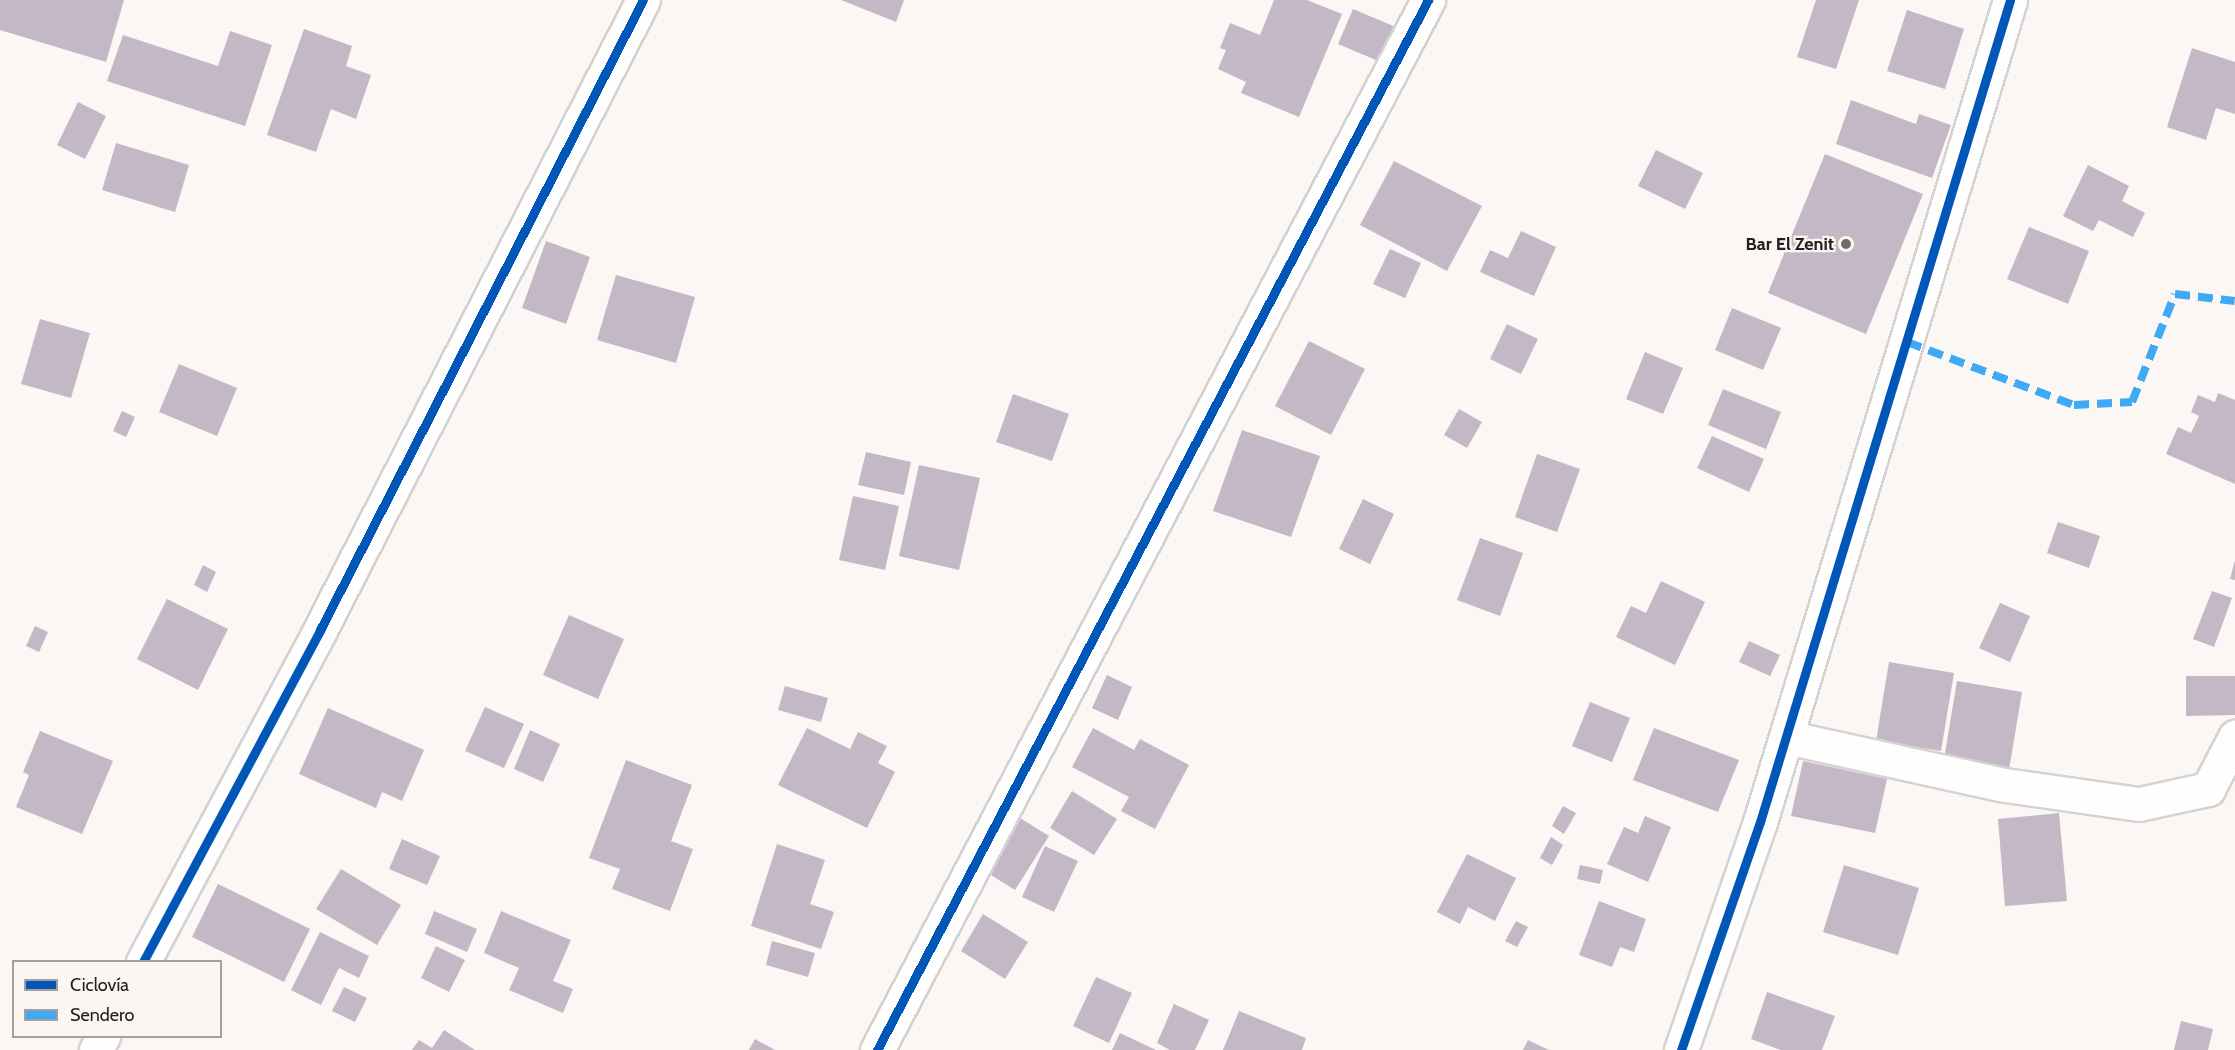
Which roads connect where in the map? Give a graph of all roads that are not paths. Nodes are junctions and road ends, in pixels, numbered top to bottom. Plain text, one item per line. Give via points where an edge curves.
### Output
1 (643, 0) edge
2 (1428, 0) edge
3 (2010, 0) edge
4 (1786, 737) junction
5 (2235, 737) edge
6 (144, 960) edge
7 (877, 1050) edge
8 (1681, 1050) edge

1 - 6 street via 314,640
2 - 7 street
3 - 4 street
4 - 5 street via 2005,785 2139,804 2208,789
4 - 8 street

